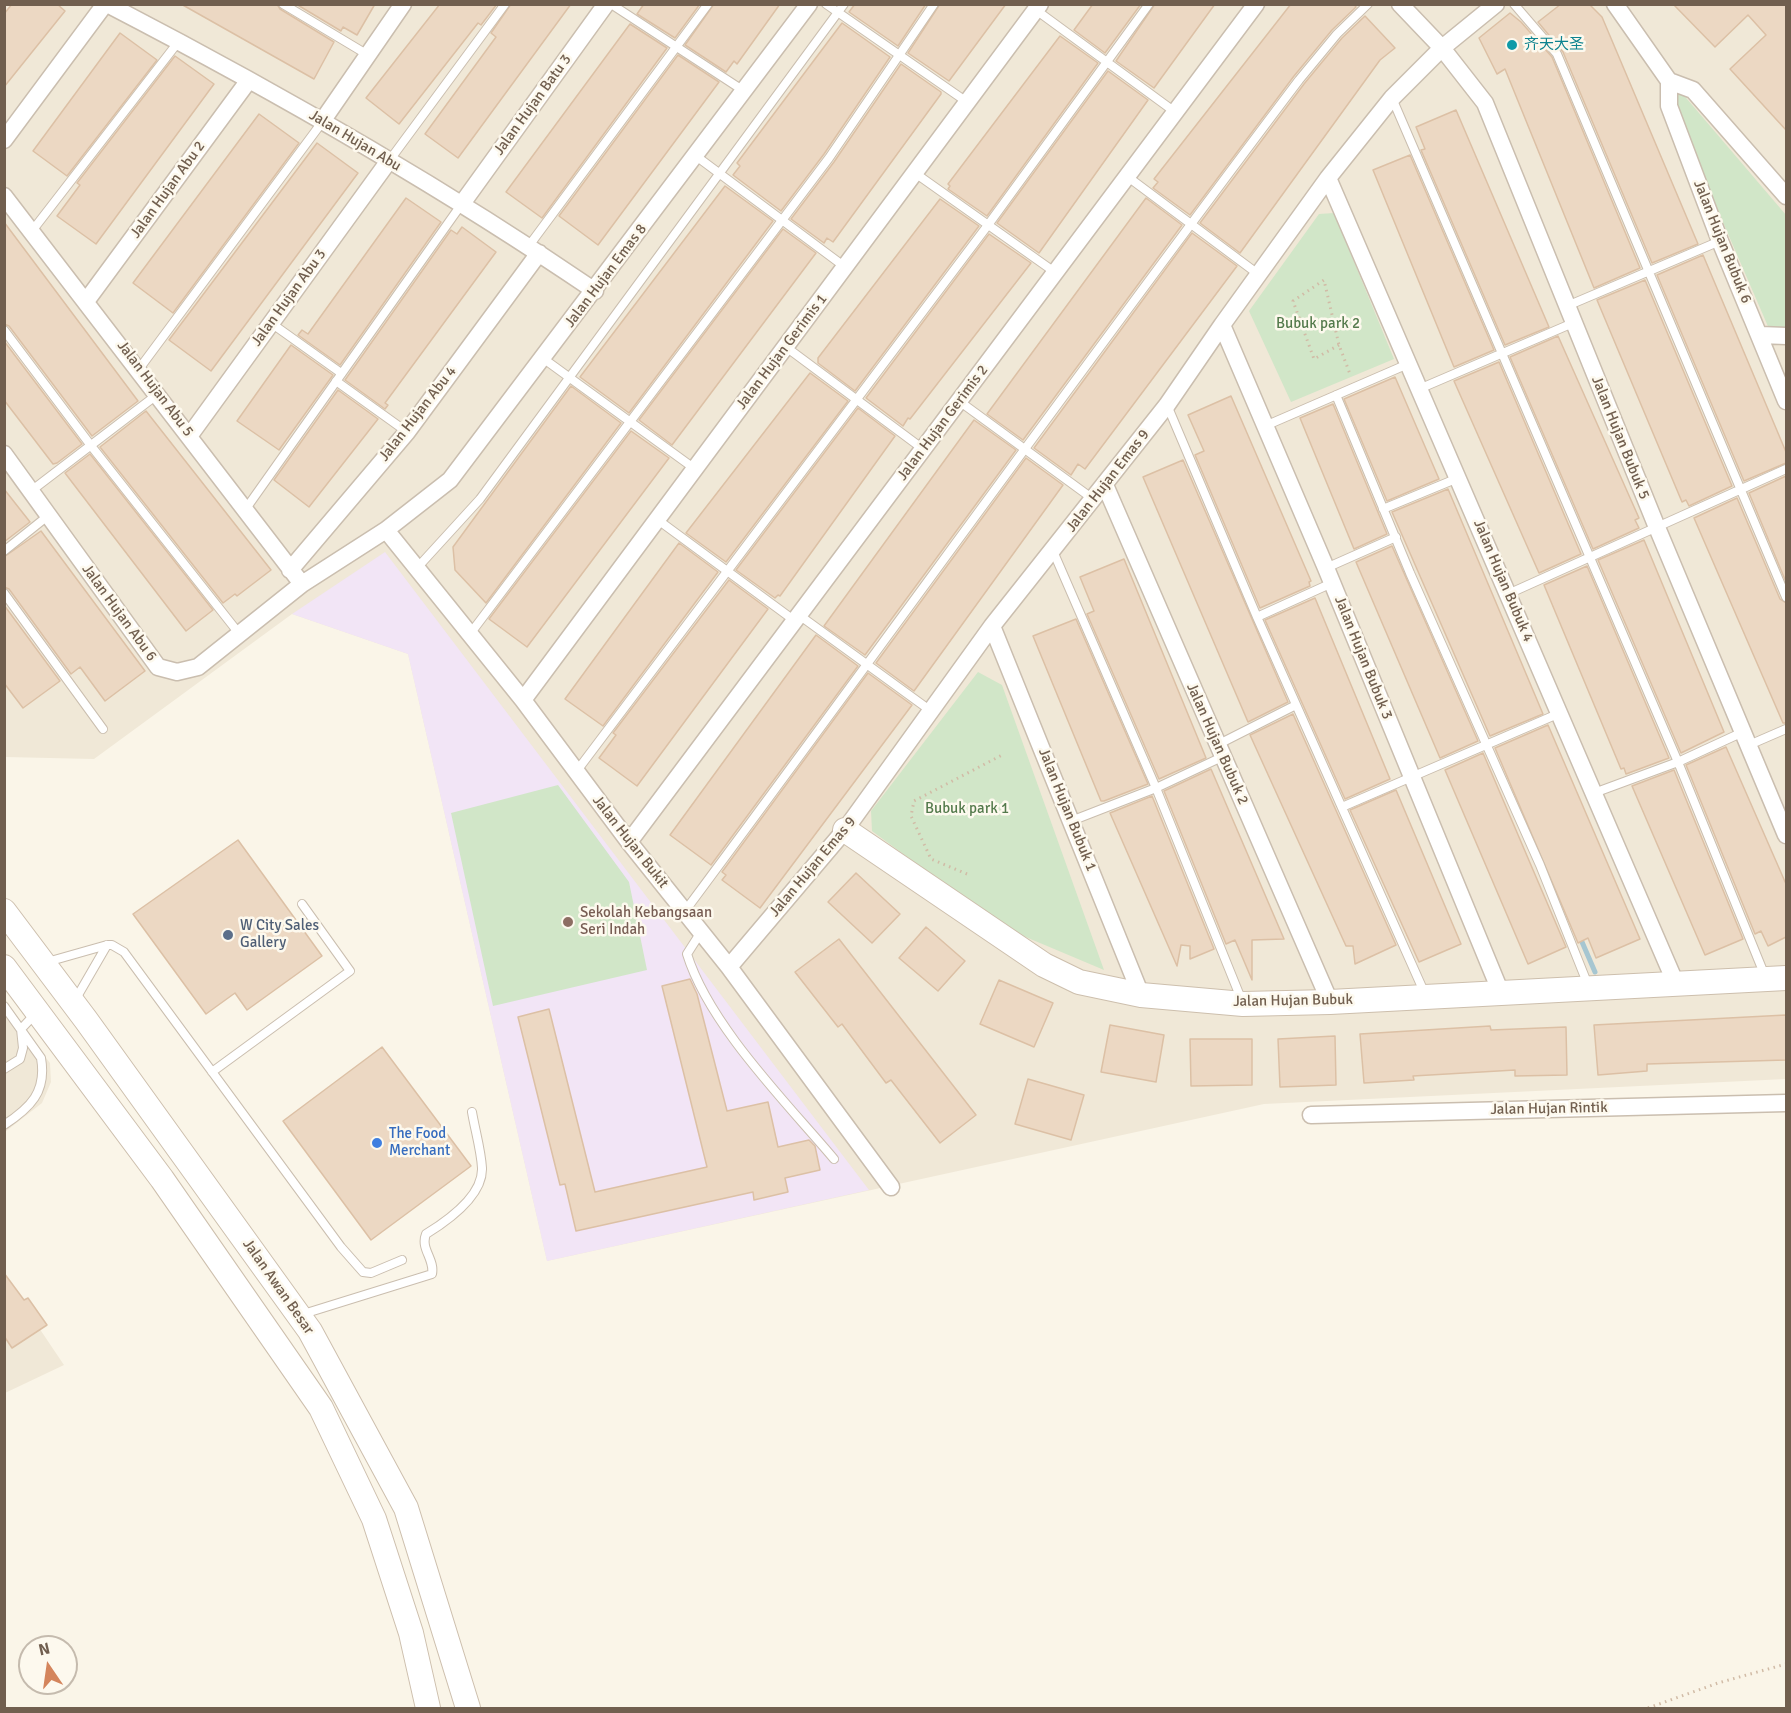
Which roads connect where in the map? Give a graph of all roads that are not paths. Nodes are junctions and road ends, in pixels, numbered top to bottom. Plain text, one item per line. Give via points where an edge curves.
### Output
1 (283, 4) edge
2 (403, 4) edge
3 (505, 4) edge
4 (606, 4) edge
5 (611, 4) edge
6 (708, 4) edge
7 (809, 4) edge
8 (826, 4) edge
9 (844, 4) edge
10 (934, 4) edge
11 (1149, 4) edge
12 (1256, 4) edge
13 (1368, 4) edge
14 (1400, 4) edge
15 (1496, 4) edge
16 (1514, 4) edge
17 (1615, 4) edge
18 (115, 6) edge
19 (1038, 7) edge
20 (838, 13) junction
21 (179, 41) junction
22 (1442, 48) junction
23 (676, 49) junction
24 (368, 55) junction
25 (898, 56) junction
26 (1107, 62) junction
27 (249, 80) junction
28 (1669, 81) junction
29 (744, 91) junction
30 (1392, 98) junction
31 (967, 102) junction
32 (1175, 112) junction
33 (323, 120) junction
34 (4, 140) edge
35 (696, 156) junction
36 (388, 162) junction
37 (915, 172) junction
38 (720, 175) junction
39 (1128, 177) junction
40 (1328, 178) junction
41 (4, 196) edge
42 (1786, 196) edge
43 (460, 205) junction
44 (782, 218) junction
45 (988, 225) junction
46 (1190, 225) junction
47 (32, 231) junction
48 (1720, 241) junction
49 (534, 250) junction
50 (845, 267) junction
51 (1649, 271) junction
52 (1258, 273) junction
53 (1057, 274) junction
54 (595, 291) junction
55 (87, 300) junction
56 (1567, 306) junction
57 (271, 323) junction
58 (1573, 323) junction
59 (1222, 325) junction
60 (4, 330) edge
61 (1760, 335) junction
62 (1786, 336) edge
63 (786, 346) junction
64 (1501, 352) junction
65 (544, 359) junction
66 (1408, 364) junction
67 (139, 369) junction
68 (338, 377) junction
69 (568, 377) junction
70 (1419, 389) junction
71 (158, 393) junction
72 (1336, 395) junction
73 (856, 400) junction
74 (959, 400) junction
75 (1786, 401) edge
76 (1167, 405) junction
77 (629, 420) junction
78 (1264, 426) junction
79 (407, 432) junction
80 (190, 435) junction
81 (92, 447) junction
82 (1024, 448) junction
83 (923, 449) junction
84 (4, 454) edge
85 (695, 469) junction
86 (1786, 469) edge
87 (1458, 478) junction
88 (1105, 485) junction
89 (1741, 490) junction
90 (31, 491) junction
91 (1094, 499) junction
92 (1383, 509) junction
93 (245, 510) junction
94 (49, 515) junction
95 (658, 520) junction
96 (1656, 525) junction
97 (386, 530) junction
98 (1396, 537) junction
99 (4, 551) edge
100 (1053, 551) junction
101 (1590, 555) junction
102 (417, 568) junction
103 (290, 570) junction
104 (728, 572) junction
105 (1329, 575) junction
106 (302, 584) junction
107 (4, 593) edge
108 (1508, 594) junction
109 (1786, 597) edge
110 (1257, 617) junction
111 (797, 618) junction
112 (992, 626) junction
113 (470, 633) junction
114 (241, 636) junction
115 (868, 665) junction
116 (524, 700) junction
117 (1296, 705) junction
118 (931, 711) junction
119 (1560, 713) junction
120 (103, 729) dead end
121 (1786, 729) edge
122 (1746, 738) junction
123 (1492, 743) junction
124 (1220, 751) junction
125 (1678, 762) junction
126 (576, 772) junction
127 (1412, 777) junction
128 (1156, 788) junction
129 (1594, 794) junction
130 (1342, 807) junction
131 (1071, 821) junction
132 (845, 830) junction
133 (1786, 835) edge
134 (628, 842) junction
135 (302, 904) dead end
136 (4, 911) edge
137 (684, 911) junction
138 (701, 932) junction
139 (107, 945) junction
140 (43, 963) junction
141 (4, 967) edge
142 (729, 967) junction
143 (1777, 978) edge
144 (1676, 984) junction
145 (1589, 988) junction
146 (1500, 993) junction
147 (1141, 995) junction
148 (1426, 997) junction
149 (1330, 1002) junction
150 (74, 1003) junction
151 (1243, 1004) junction
152 (4, 1006) edge
153 (37, 1012) junction
154 (21, 1029) junction
155 (4, 1069) edge
156 (212, 1072) junction
157 (1786, 1103) edge
158 (472, 1112) dead end
159 (1311, 1115) dead end
160 (4, 1125) edge
161 (834, 1159) dead end
162 (891, 1187) dead end
163 (402, 1260) dead end
164 (304, 1323) junction
165 (428, 1708) edge
166 (468, 1708) edge

1 - 24 lane
2 - 24 street
3 - 36 lane
4 - 43 street, Jalan Hujan Batu 3
5 - 23 lane
6 - 23 lane
7 - 29 street, Jalan Hujan Emas 8
8 - 20 lane
9 - 20 lane
10 - 25 lane
11 - 26 lane
12 - 32 street, Jalan Hujan Gerimis 2
13 - 46 lane via 1336,34
14 - 22 street, Jalan Hujan Bubuk 5
15 - 22 street, Jalan Hujan Emas 9
16 - 51 lane via 1557,54
17 - 28 street
18 - 21 street, Jalan Hujan Abu
18 - 34 street
19 - 26 lane
19 - 31 street, Jalan Hujan Gerimis 1
20 - 25 lane
20 - 38 lane
21 - 27 street, Jalan Hujan Abu
21 - 47 lane
22 - 30 street, Jalan Hujan Emas 9
22 - 56 street, Jalan Hujan Bubuk 5 via 1485,103
23 - 29 lane
23 - 49 lane
24 - 33 street
25 - 31 lane
25 - 44 lane via 829,159
26 - 32 lane
26 - 45 lane
27 - 33 street, Jalan Hujan Abu
27 - 55 street, Jalan Hujan Abu 2
28 - 42 street via 1693,90
28 - 48 street, Jalan Hujan Bubuk 6 via 1670,106
29 - 35 street, Jalan Hujan Emas 8
30 - 40 street, Jalan Hujan Emas 9
30 - 64 lane
31 - 37 street, Jalan Hujan Gerimis 1
32 - 39 street, Jalan Hujan Gerimis 2
33 - 36 street, Jalan Hujan Abu
33 - 67 lane
35 - 38 lane
35 - 54 street, Jalan Hujan Emas 8
36 - 43 street, Jalan Hujan Abu
36 - 57 street, Jalan Hujan Abu 3
37 - 45 lane
37 - 50 street, Jalan Hujan Gerimis 1
38 - 44 lane
38 - 69 lane
39 - 46 lane
39 - 53 street, Jalan Hujan Gerimis 2
40 - 52 street, Jalan Hujan Emas 9
40 - 66 street, Jalan Hujan Bubuk 4
41 - 47 street, Jalan Hujan Abu 5
43 - 49 street, Jalan Hujan Abu
43 - 68 lane
44 - 50 lane
44 - 77 lane
45 - 53 lane
45 - 73 lane
46 - 52 lane
46 - 82 lane
47 - 55 street, Jalan Hujan Abu 5
48 - 51 lane
48 - 61 street, Jalan Hujan Bubuk 6
49 - 54 street, Jalan Hujan Abu
49 - 79 street, Jalan Hujan Abu 4
50 - 63 street, Jalan Hujan Gerimis 1
51 - 56 lane
51 - 89 lane
52 - 59 street, Jalan Hujan Emas 9
53 - 74 street, Jalan Hujan Gerimis 2
54 - 65 street, Jalan Hujan Emas 8
55 - 67 street, Jalan Hujan Abu 5
56 - 58 street, Jalan Hujan Bubuk 5
57 - 68 lane
57 - 80 street, Jalan Hujan Abu 3
58 - 64 lane
58 - 96 street, Jalan Hujan Bubuk 5
59 - 76 street, Jalan Hujan Emas 9
59 - 78 street, Jalan Hujan Bubuk 3
60 - 81 lane
61 - 62 street
61 - 75 street, Jalan Hujan Bubuk 6
63 - 73 lane
63 - 85 street, Jalan Hujan Gerimis 1
64 - 70 lane
64 - 101 lane
65 - 69 lane
65 - 97 street, Jalan Hujan Emas 8 via 450,480
66 - 70 street, Jalan Hujan Bubuk 4
66 - 72 lane
67 - 71 street, Jalan Hujan Abu 5
68 - 79 lane
68 - 93 lane
69 - 77 lane
69 - 102 lane via 480,499
70 - 87 street, Jalan Hujan Bubuk 4
71 - 80 street, Jalan Hujan Abu 5
71 - 81 lane
72 - 78 lane
72 - 92 lane
73 - 83 lane
73 - 104 lane
74 - 82 lane
74 - 83 street, Jalan Hujan Gerimis 2
76 - 88 street, Jalan Hujan Emas 9
76 - 110 lane
77 - 85 lane
77 - 113 lane
78 - 105 street, Jalan Hujan Bubuk 3
79 - 103 street, Jalan Hujan Abu 4
80 - 93 street, Jalan Hujan Abu 5
81 - 90 lane
81 - 114 lane
82 - 91 lane
82 - 115 lane
83 - 111 street, Jalan Hujan Gerimis 2
84 - 90 street, Jalan Hujan Abu 6
85 - 95 street, Jalan Hujan Gerimis 1
86 - 89 lane
87 - 92 lane
87 - 108 street, Jalan Hujan Bubuk 4
88 - 91 street, Jalan Hujan Emas 9
88 - 124 street, Jalan Hujan Bubuk 2
89 - 96 lane
89 - 109 lane
90 - 94 street, Jalan Hujan Abu 6
91 - 100 street, Jalan Hujan Emas 9
92 - 98 lane
93 - 103 street, Jalan Hujan Abu 5
94 - 99 lane
94 - 114 street, Jalan Hujan Abu 6 via 158,667 177,672 198,667
95 - 104 lane
95 - 116 street, Jalan Hujan Gerimis 1
96 - 101 lane
96 - 122 street, Jalan Hujan Bubuk 5
97 - 102 street, Jalan Hujan Bukit
97 - 106 street, Jalan Hujan Abu 6
98 - 105 lane
98 - 123 lane
100 - 112 street, Jalan Hujan Emas 9
100 - 128 lane
101 - 108 lane
101 - 125 lane
102 - 113 street, Jalan Hujan Bukit
103 - 106 street, Jalan Hujan Abu 5
104 - 111 lane
104 - 126 lane
105 - 110 lane
105 - 127 street, Jalan Hujan Bubuk 3
106 - 114 street, Jalan Hujan Abu 6
107 - 120 lane
108 - 119 street, Jalan Hujan Bubuk 4
110 - 117 lane
111 - 115 lane
111 - 134 street, Jalan Hujan Gerimis 2
112 - 118 street, Jalan Hujan Emas 9
112 - 131 street, Jalan Hujan Bubuk 1
113 - 116 street, Jalan Hujan Bukit
115 - 118 lane
115 - 137 lane
116 - 126 street, Jalan Hujan Bukit
117 - 124 lane
117 - 130 lane
118 - 132 street, Jalan Hujan Emas 9
119 - 123 lane
119 - 129 street, Jalan Hujan Bubuk 4
121 - 122 lane
122 - 125 lane
122 - 133 street, Jalan Hujan Bubuk 5
123 - 127 lane
123 - 145 lane
124 - 128 lane
124 - 149 street, Jalan Hujan Bubuk 2
125 - 129 lane
125 - 143 lane
126 - 134 street, Jalan Hujan Bukit
127 - 130 lane
127 - 146 street, Jalan Hujan Bubuk 3
128 - 131 lane
128 - 151 lane
129 - 144 street, Jalan Hujan Bubuk 4
130 - 148 lane
131 - 147 street, Jalan Hujan Bubuk 1
132 - 142 street, Jalan Hujan Emas 9
132 - 147 main road, Jalan Hujan Bubuk via 1044,965 1079,982
134 - 137 street, Jalan Hujan Bukit
135 - 156 lane via 350,971
136 - 140 main road, Jalan Awan Besar
137 - 138 street, Jalan Hujan Bukit
138 - 142 street, Jalan Hujan Bukit
138 - 161 lane via 687,954 692,971 731,1035
139 - 140 lane
139 - 150 lane
139 - 156 lane via 124,952
140 - 150 main road, Jalan Awan Besar
140 - 153 main road via 36,992
141 - 153 main road
142 - 162 street, Jalan Hujan Bukit
143 - 144 main road, Jalan Hujan Bubuk
144 - 145 main road, Jalan Hujan Bubuk
145 - 146 main road, Jalan Hujan Bubuk
146 - 148 main road, Jalan Hujan Bubuk
147 - 151 main road, Jalan Hujan Bubuk
148 - 149 main road, Jalan Hujan Bubuk
149 - 151 main road, Jalan Hujan Bubuk
150 - 164 main road, Jalan Awan Besar
152 - 154 lane
153 - 154 lane
153 - 165 main road via 162,1179 321,1408 374,1519 411,1633
154 - 155 lane via 20,1059
154 - 160 lane via 41,1058 43,1078 27,1109
156 - 163 lane via 363,1272 371,1273
157 - 159 street, Jalan Hujan Rintik
158 - 164 lane via 482,1169 479,1184 450,1217 426,1234 424,1246 432,1274
164 - 166 main road, Jalan Awan Besar via 406,1508

